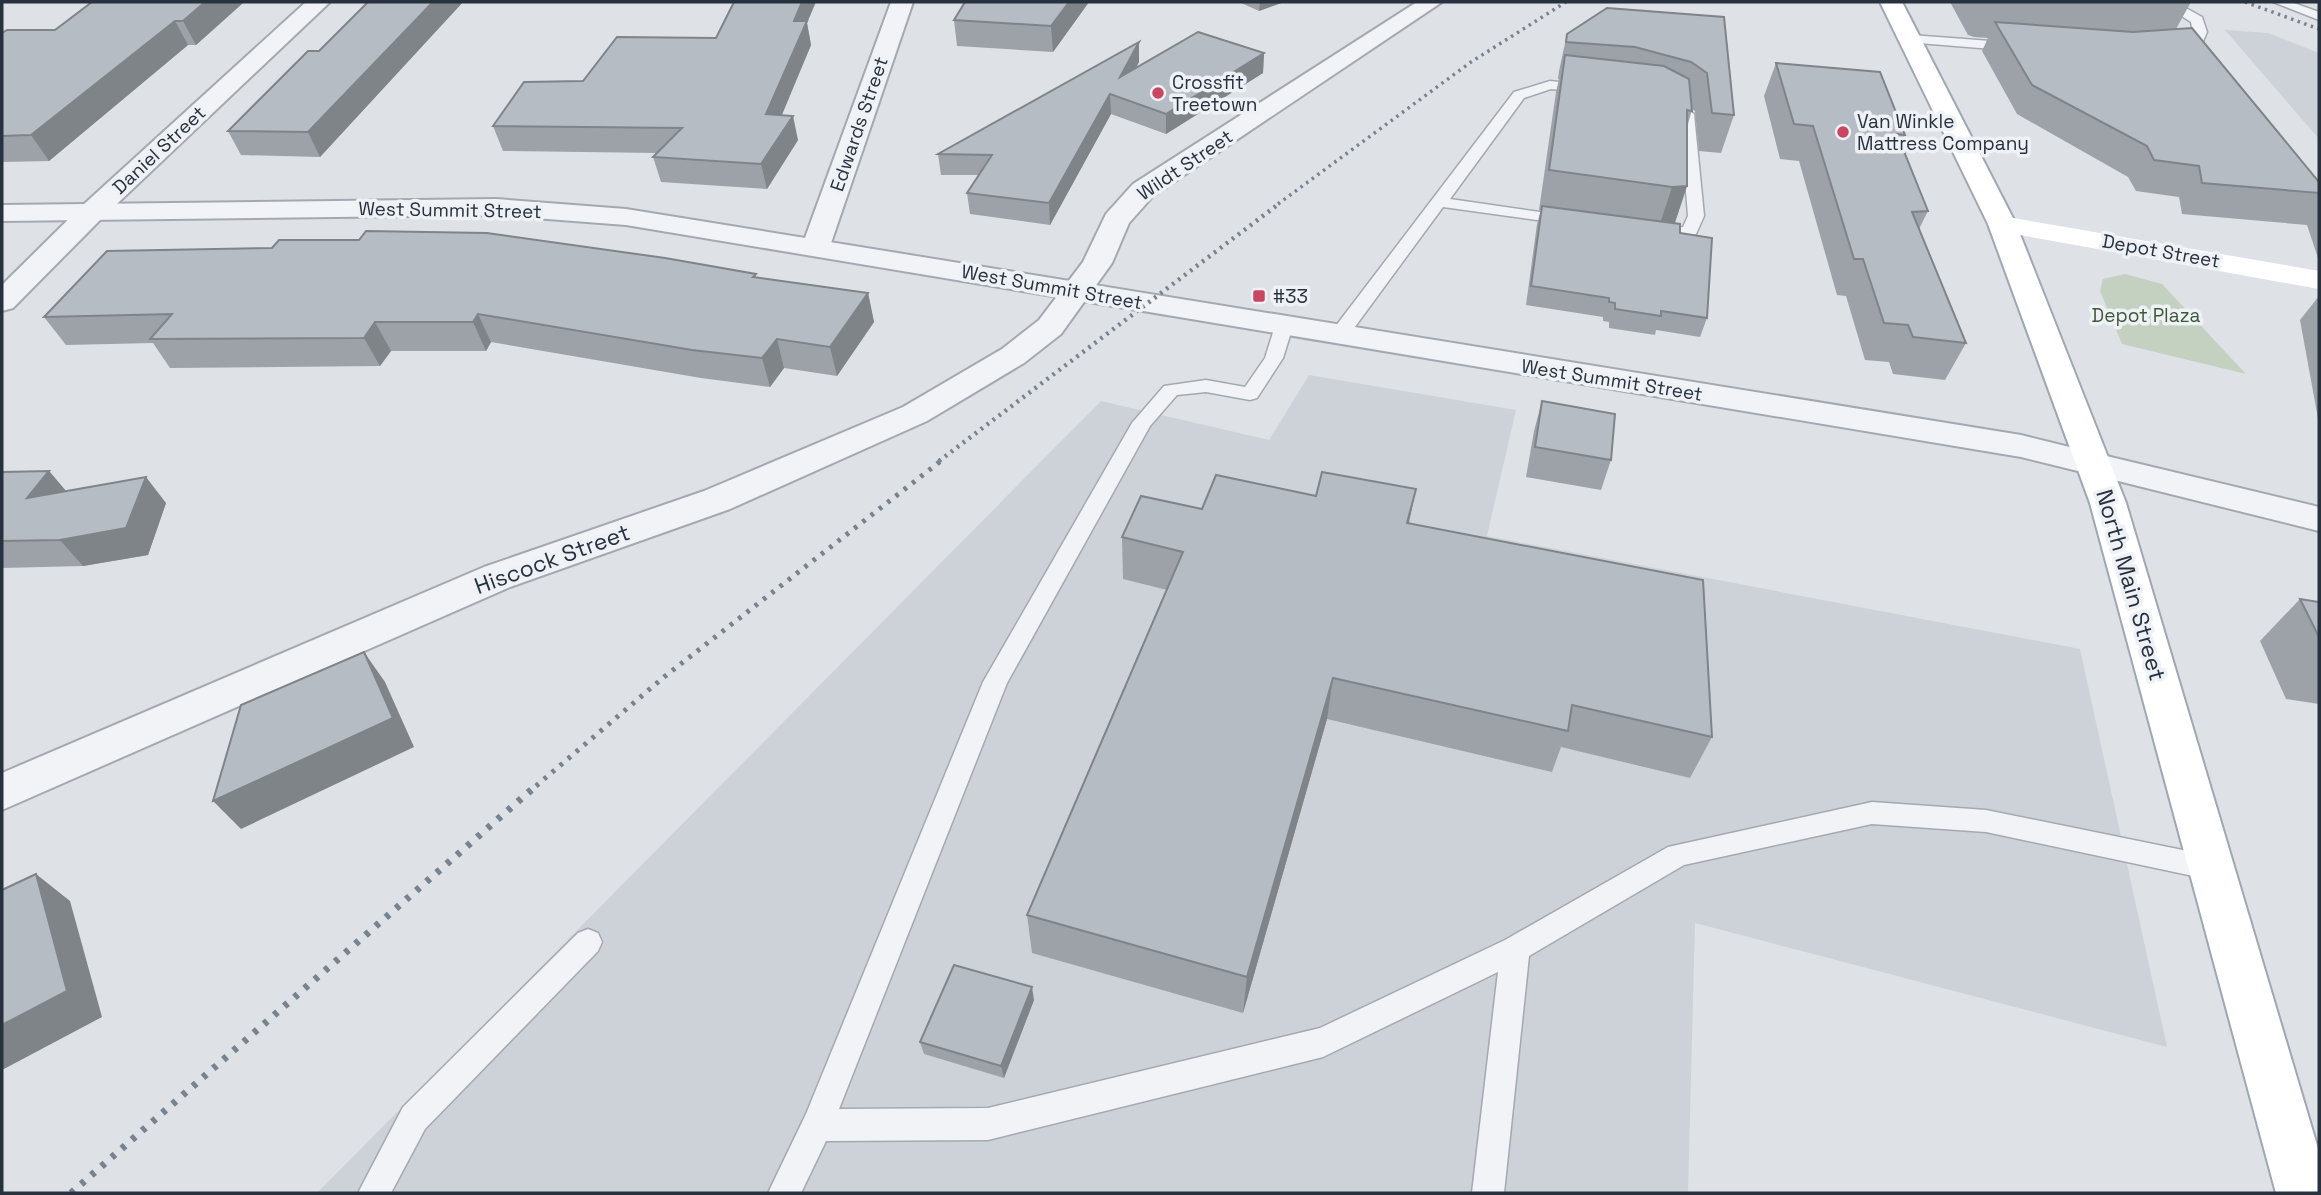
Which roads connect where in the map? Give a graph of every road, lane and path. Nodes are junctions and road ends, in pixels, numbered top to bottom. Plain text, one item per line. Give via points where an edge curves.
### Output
1 (319, 2) edge
2 (902, 2) edge
3 (1431, 2) edge
4 (1891, 2) edge
5 (2166, 2) edge
6 (2279, 2) edge
7 (2319, 16) edge
8 (1911, 38) junction
9 (2027, 48) edge
10 (2166, 52) edge
11 (1603, 91) edge
12 (1657, 97) edge
13 (1440, 202) junction
14 (93, 212) junction
15 (2, 213) edge
16 (2002, 224) junction
17 (1590, 225) edge
18 (1632, 231) edge
19 (816, 246) junction
20 (2319, 280) edge
21 (1078, 291) junction
22 (2, 302) edge
23 (1284, 326) junction
24 (1339, 335) junction
25 (2094, 464) junction
26 (2319, 519) edge
27 (2, 792) edge
28 (2212, 868) junction
29 (588, 942) dead end
30 (1515, 948) junction
31 (817, 1125) junction
32 (374, 1193) edge
33 (784, 1193) edge
34 (1488, 1193) edge
35 (2304, 1193) edge

1 - 14 street, Daniel Street
2 - 19 street, Edwards Street
3 - 21 street, Wildt Street via 1143,190 1116,220 1097,263
4 - 8 main road, North Main Street
5 - 10 lane via 2197,20 2200,32 2196,43
6 - 7 lane
8 - 9 lane
8 - 16 main road, North Main Street
11 - 13 lane via 1550,85 1519,95
12 - 18 lane via 1687,114 1696,216 1690,230 1678,235
13 - 17 lane
13 - 24 lane
14 - 15 street, West Summit Street
14 - 19 street, West Summit Street via 496,206 626,217
14 - 22 street, Daniel Street
16 - 20 main road, Depot Street
16 - 25 main road, North Main Street
19 - 21 street, West Summit Street
21 - 23 street, West Summit Street
21 - 27 street, Hiscock Street via 1050,327 1022,349 915,414 717,500 497,577
23 - 24 street, West Summit Street
23 - 31 lane via 1274,358 1250,394 1206,386 1171,390 1142,423 995,682
24 - 25 street, West Summit Street via 2021,446
25 - 26 street, West Summit Street
25 - 28 main road, North Main Street
28 - 30 lane via 1986,821 1872,813 1678,855
28 - 35 main road, North Main Street
29 - 32 lane via 414,1118
30 - 31 lane via 1323,1042 988,1124
30 - 34 lane
31 - 33 lane

